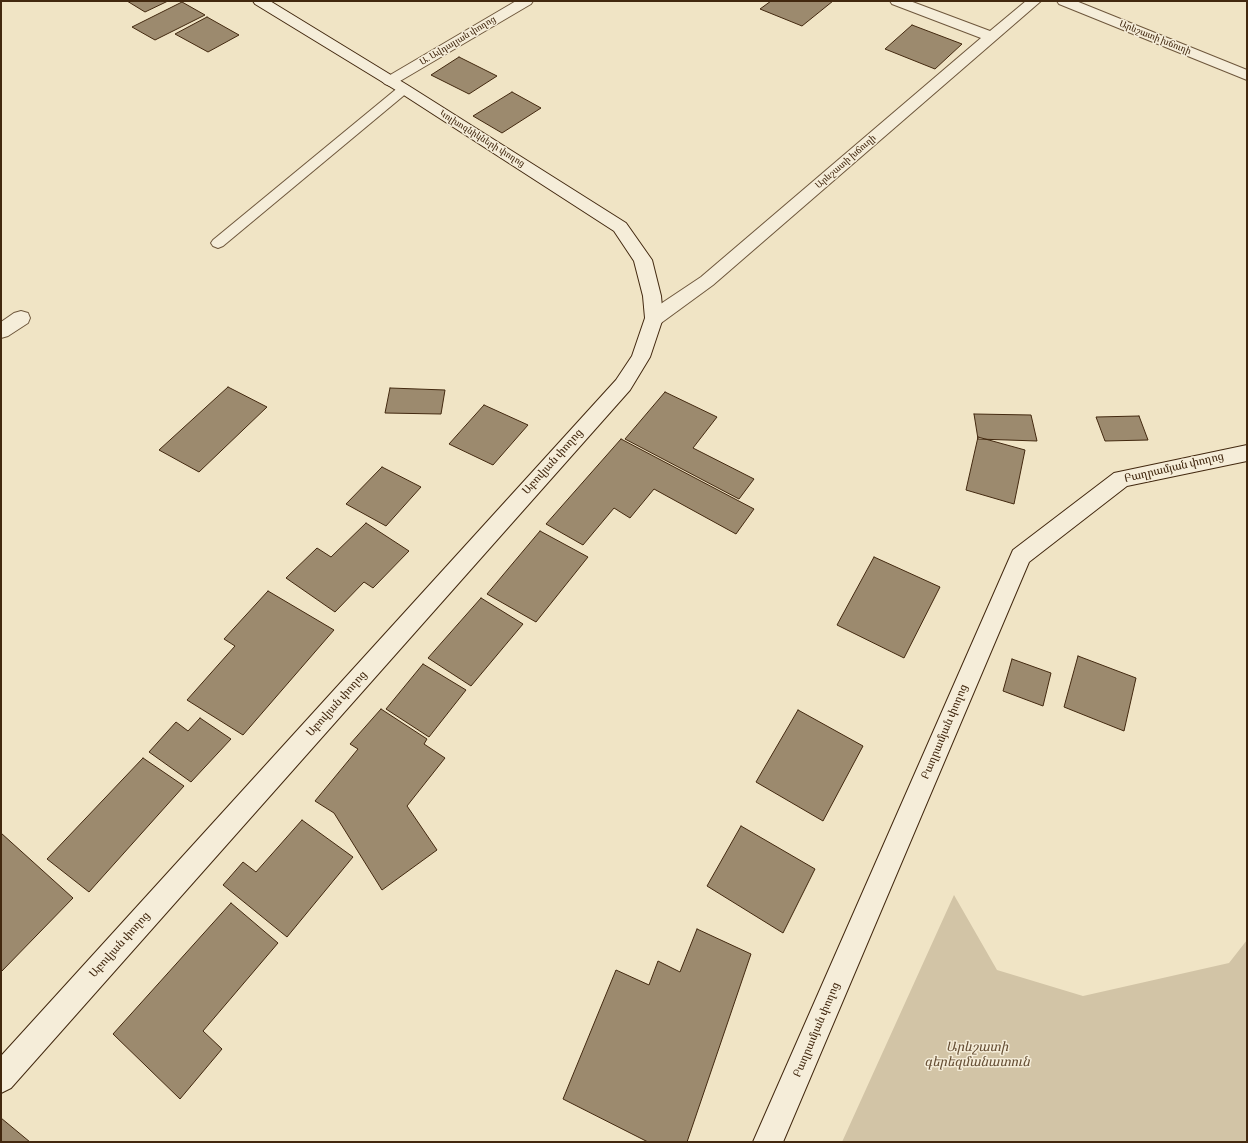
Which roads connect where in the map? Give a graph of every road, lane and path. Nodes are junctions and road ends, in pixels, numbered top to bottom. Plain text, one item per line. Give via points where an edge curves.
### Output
1 (260, 1) edge
2 (526, 1) edge
3 (897, 1) edge
4 (1034, 1) edge
5 (1064, 1) edge
6 (991, 38) junction
7 (1247, 75) edge
8 (397, 85) junction
9 (218, 243) dead end
10 (21, 318) dead end
11 (654, 318) junction
12 (1, 331) edge
13 (1247, 453) edge
14 (1, 1078) edge
15 (768, 1142) edge

1 - 8 street, Կոլխոզնիկների փողոց
2 - 8 street, Ա․ Ավդալյան փողոց
3 - 6 street
4 - 6 street, Արևշատի խճուղի
5 - 7 street, Արևշատի խճուղի
6 - 11 street, Արևշատի խճուղի via 707,282
8 - 9 lane
8 - 11 street, Կոլխոզնիկների փողոց via 620,227 643,260 652,296
10 - 12 street
11 - 14 street, Աբովյան փողոց via 641,357 623,385
13 - 15 street, Բաղրամյան փողոց via 1121,479 1021,556

